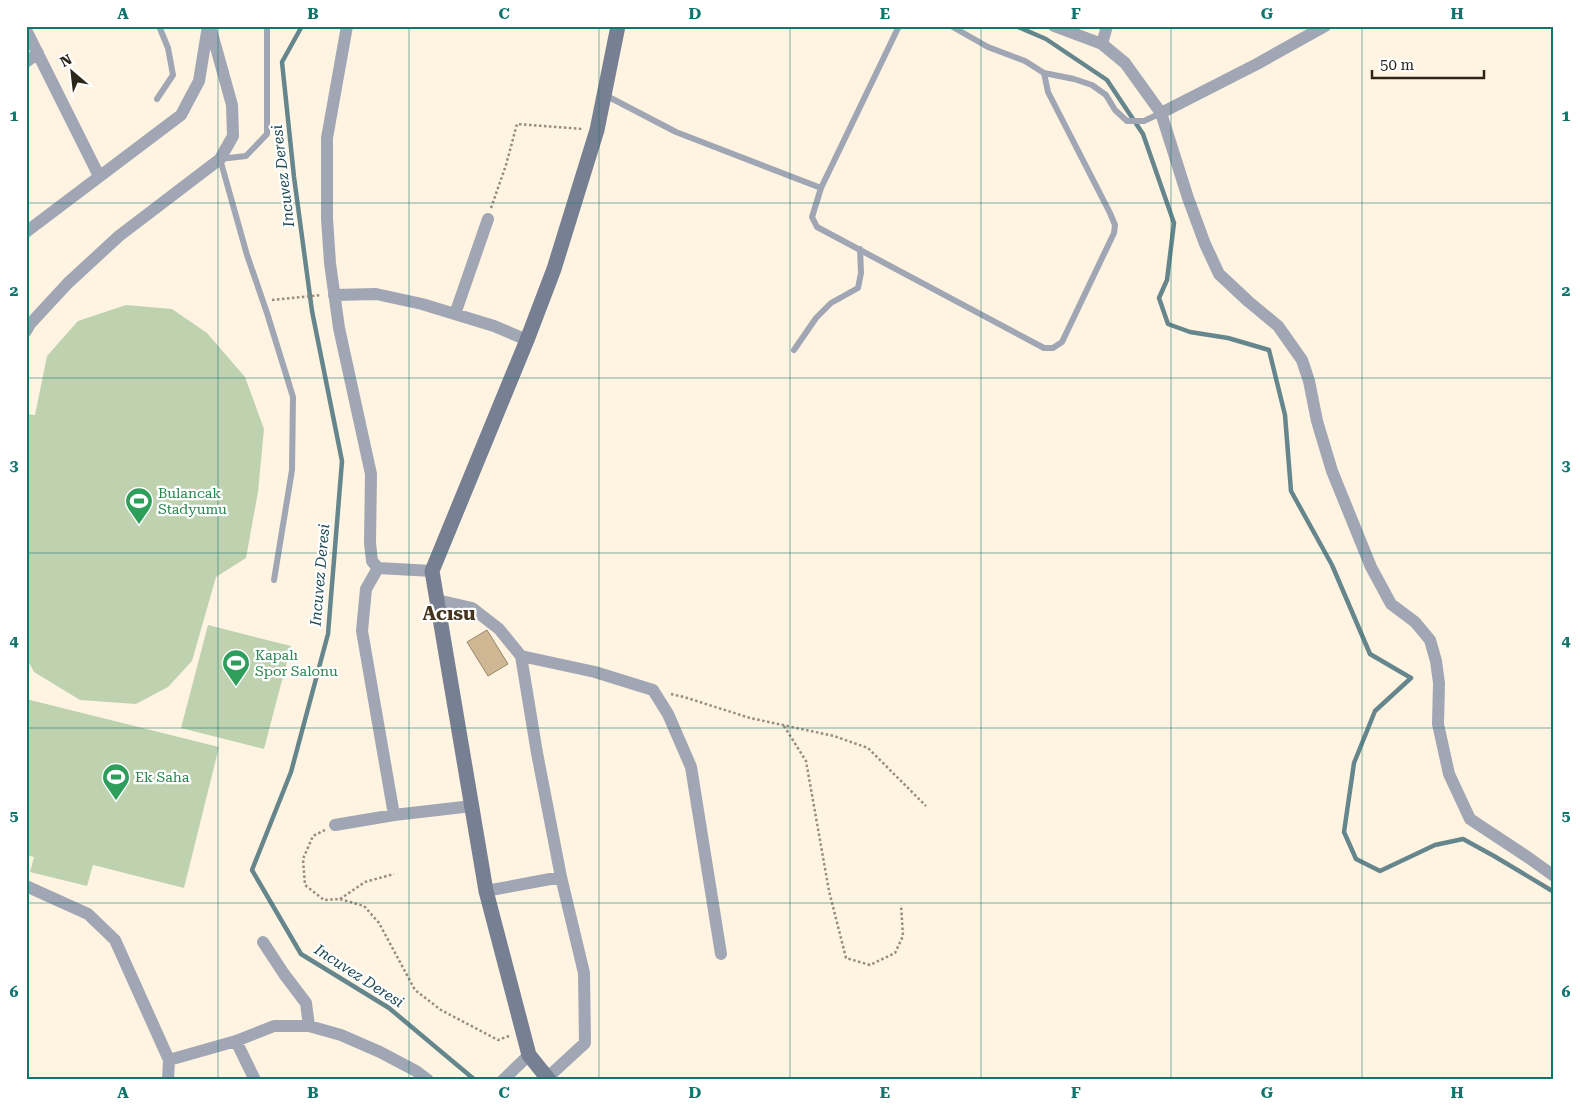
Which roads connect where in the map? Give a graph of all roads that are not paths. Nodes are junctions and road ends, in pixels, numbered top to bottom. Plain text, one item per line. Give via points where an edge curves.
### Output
1 (159, 26) edge
2 (209, 26) edge
3 (267, 26) edge
4 (347, 26) edge
5 (618, 26) edge
6 (899, 26) edge
7 (952, 26) edge
8 (1054, 26) edge
9 (1107, 26) edge
10 (1325, 26) edge
11 (26, 30) edge
12 (1102, 44) junction
13 (38, 53) junction
14 (26, 62) edge
15 (1044, 73) junction
16 (604, 95) junction
17 (157, 99) dead end
18 (1161, 113) junction
19 (220, 159) junction
20 (99, 176) junction
21 (821, 188) junction
22 (488, 219) road end
23 (26, 232) edge
24 (860, 249) junction
25 (330, 295) junction
26 (455, 314) junction
27 (26, 331) edge
28 (527, 340) junction
29 (794, 350) dead end
30 (378, 568) junction
31 (432, 571) junction
32 (274, 580) dead end
33 (437, 600) junction
34 (521, 656) junction
35 (472, 806) junction
36 (394, 814) junction
37 (335, 825) road end
38 (1554, 876) edge
39 (561, 877) junction
40 (26, 886) edge
41 (486, 891) junction
42 (263, 942) dead end
43 (720, 954) dead end
44 (308, 1026) junction
45 (236, 1041) junction
46 (529, 1055) junction
47 (168, 1060) junction
48 (548, 1079) edge
49 (168, 1080) edge
50 (255, 1080) edge
51 (428, 1080) edge
52 (503, 1080) edge

1 - 17 lane via 168,48 173,75
2 - 19 street via 232,105 233,136
2 - 20 street via 199,82 181,115
3 - 19 lane via 267,134 246,156
4 - 25 street via 327,138
5 - 16 street
6 - 21 lane
7 - 15 lane via 988,48 1025,61
8 - 12 street
9 - 12 street
10 - 18 street
11 - 13 street
12 - 18 street via 1125,63
13 - 14 street
13 - 20 street
15 - 18 lane via 1092,85 1127,121 1144,121
15 - 24 lane via 1048,92 1115,225 1114,234 1062,342 1053,348 1044,348
16 - 21 lane via 676,132
16 - 28 street via 554,269
18 - 38 street via 1198,225 1219,274 1278,326 1302,360 1332,471 1372,567 1391,604 1415,622 1430,640 1439,683 1438,724 1449,774 1470,818
19 - 27 street via 119,236 68,283
19 - 32 lane via 293,397 292,470
20 - 23 street
21 - 24 lane via 812,218 817,227
22 - 26 street
24 - 29 lane via 858,288 831,304 816,318
25 - 26 street via 376,294
25 - 30 street via 371,474 370,543 372,561
26 - 28 street
28 - 31 street
30 - 31 street
30 - 36 street via 366,589 362,631
31 - 33 street
33 - 34 street via 472,608 499,629
33 - 35 street
34 - 39 street
34 - 43 street via 595,672 652,690 668,714 692,767
35 - 36 street
35 - 41 street
36 - 37 street
39 - 41 street
39 - 48 street via 584,973 585,1043
40 - 47 street via 88,914 115,940
41 - 46 street
42 - 44 street via 306,1003
44 - 45 street via 274,1026
44 - 51 street via 341,1035 380,1052 416,1070
45 - 47 street
45 - 50 street
46 - 48 street
46 - 52 street
47 - 49 street

